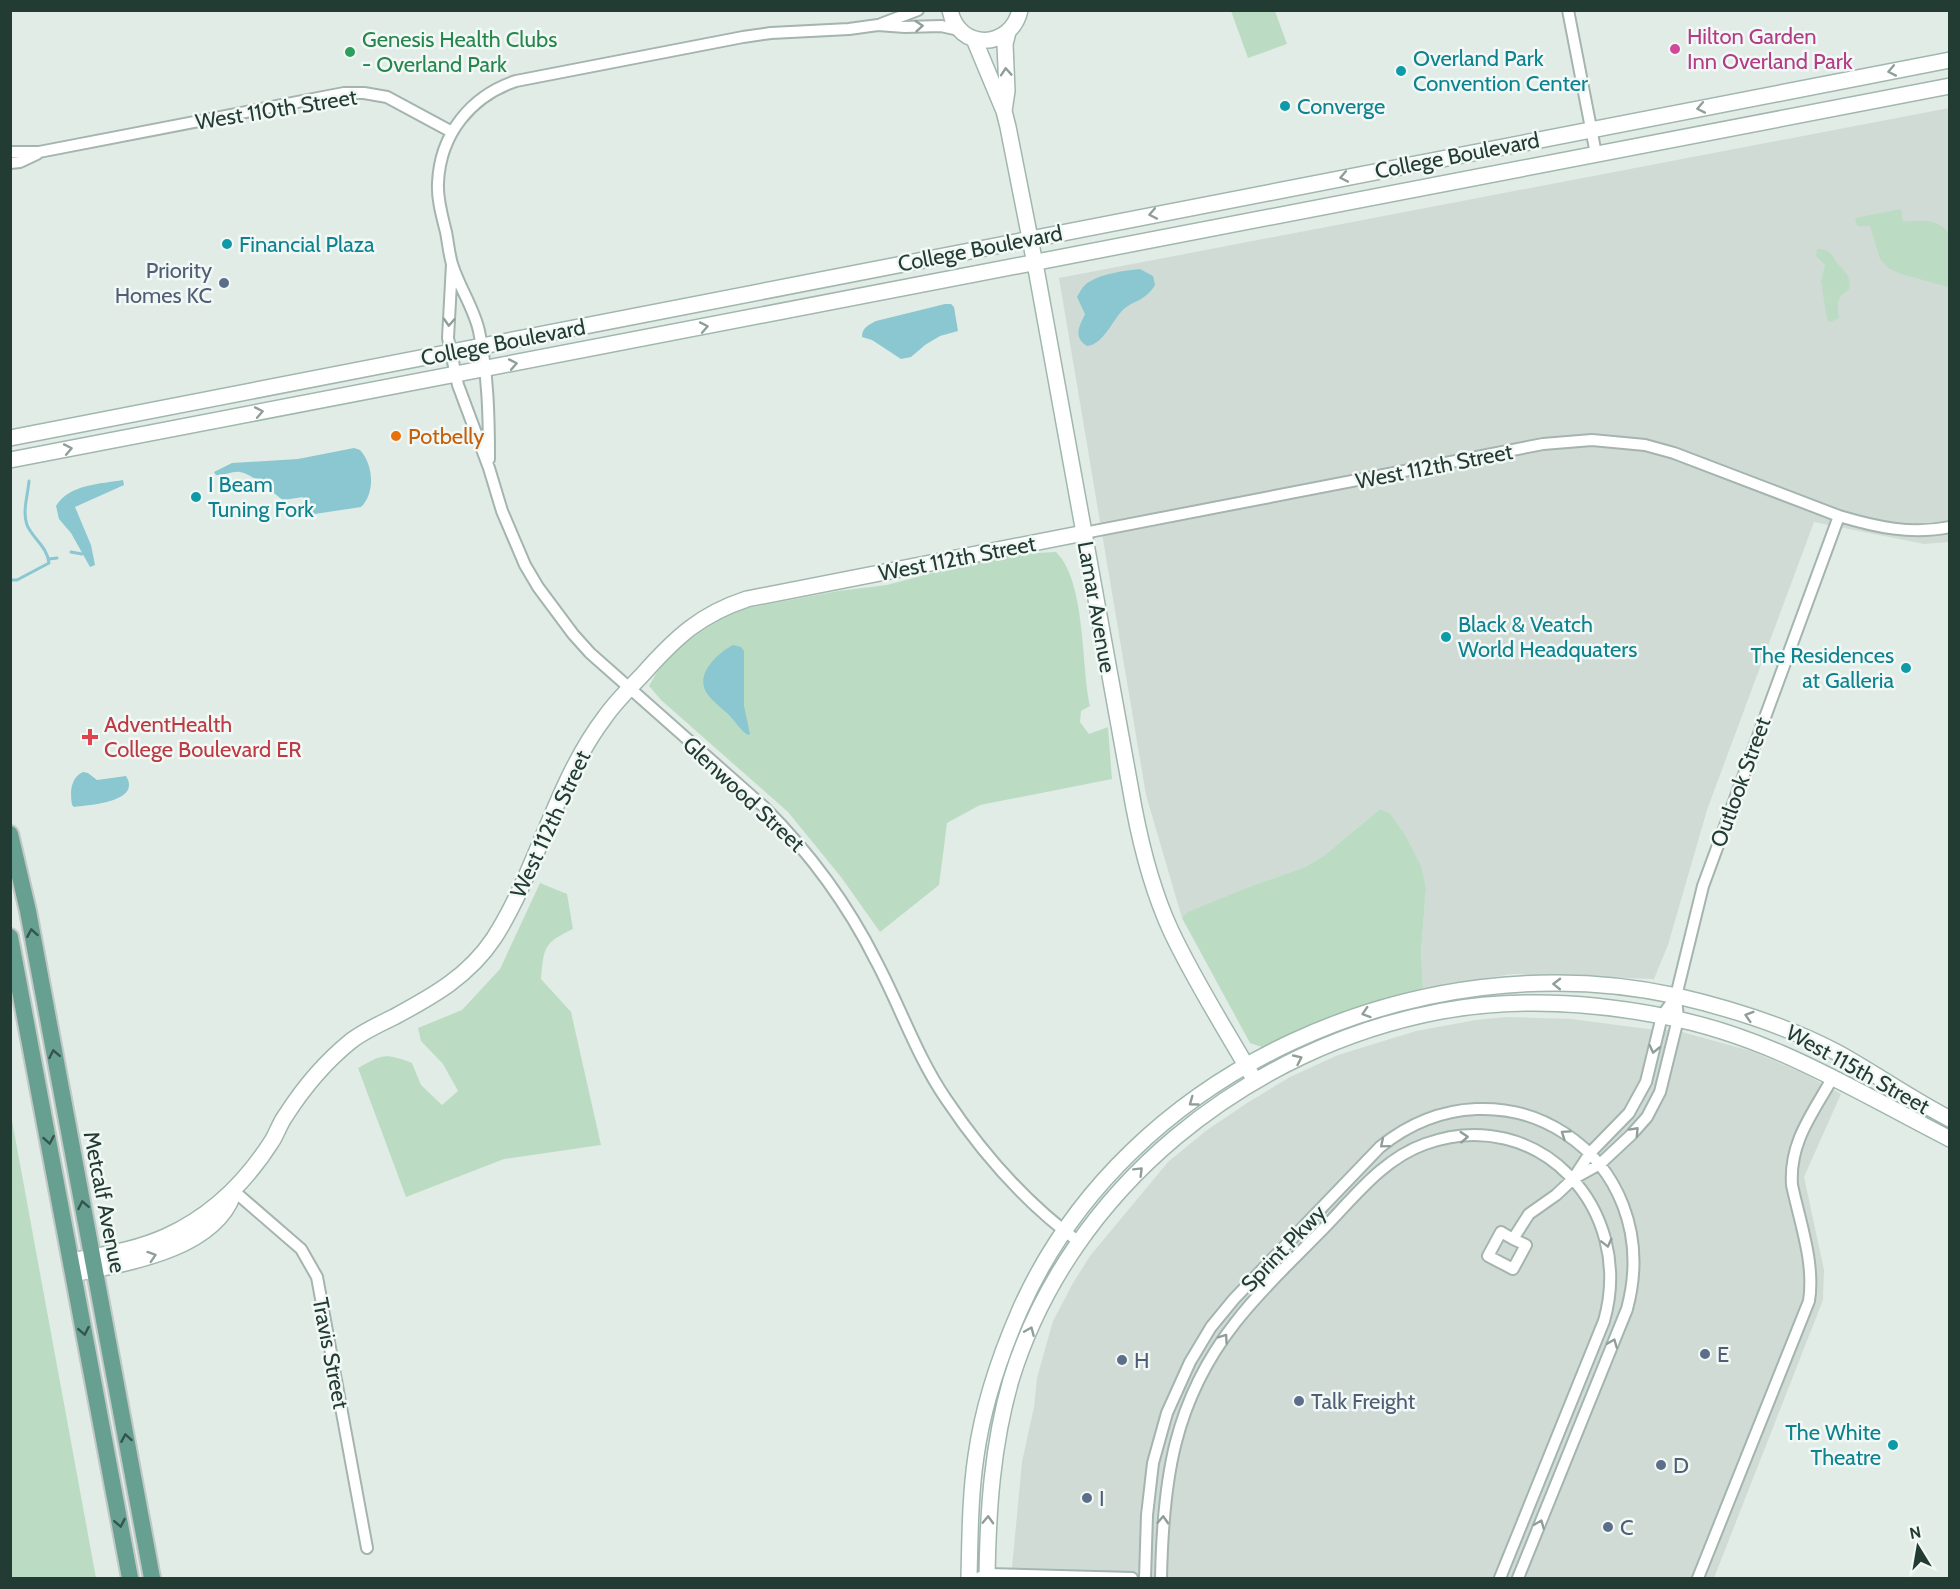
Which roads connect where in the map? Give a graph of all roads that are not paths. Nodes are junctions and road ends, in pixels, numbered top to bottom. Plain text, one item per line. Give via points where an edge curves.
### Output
1 (918, 10) edge
2 (950, 10) edge
3 (1568, 10) edge
4 (1021, 11) edge
5 (878, 25) junction
6 (959, 30) junction
7 (1008, 32) junction
8 (974, 39) junction
9 (1950, 60) edge
10 (1950, 86) edge
11 (1004, 111) junction
12 (1592, 129) junction
13 (452, 132) junction
14 (10, 152) edge
15 (39, 152) junction
16 (1596, 154) junction
17 (10, 163) edge
18 (1030, 238) junction
19 (1035, 263) junction
20 (452, 264) junction
21 (482, 347) junction
22 (452, 352) junction
23 (485, 370) junction
24 (457, 374) junction
25 (10, 438) edge
26 (10, 460) edge
27 (489, 468) junction
28 (1839, 516) junction
29 (1950, 527) edge
30 (1084, 533) junction
31 (629, 689) junction
32 (10, 834) edge
33 (10, 937) edge
34 (1676, 996) junction
35 (1662, 1016) junction
36 (1678, 1019) junction
37 (1247, 1066) junction
38 (1833, 1077) junction
39 (1255, 1081) junction
40 (1948, 1116) edge
41 (1950, 1139) edge
42 (1590, 1153) junction
43 (1600, 1164) junction
44 (1573, 1179) junction
45 (234, 1191) junction
46 (1065, 1231) junction
47 (1513, 1239) dead end
48 (1079, 1242) junction
49 (94, 1263) junction
50 (72, 1267) junction
51 (367, 1548) dead end
52 (984, 1577) edge
53 (130, 1578) edge
54 (152, 1578) edge
55 (969, 1578) edge
56 (1132, 1578) edge
57 (1145, 1578) edge
58 (1161, 1578) edge
59 (1500, 1578) edge
60 (1518, 1578) edge
61 (1698, 1578) edge

1 - 5 street
2 - 6 street
3 - 12 street
4 - 7 street
5 -> 6 street
5 - 13 street via 752,36 516,81 487,94
6 - 8 street
7 - 8 street via 991,40
11 -> 7 street, Lamar Avenue
8 - 11 street, Lamar Avenue
9 -> 12 street, College Boulevard
10 - 16 street, College Boulevard
11 - 18 street, Lamar Avenue
12 - 16 street
12 -> 18 street, College Boulevard
13 - 15 street, West 110th Street via 387,97 344,93
13 - 20 street, Glenwood Street via 444,147 438,183
14 - 15 street, West 110th Street
15 - 17 street, West 110th Street
16 - 19 street, College Boulevard
18 - 19 street, Lamar Avenue
18 - 21 street, College Boulevard
23 -> 19 street, College Boulevard
19 - 30 street, Lamar Avenue
20 - 21 street, Glenwood Street via 479,328
20 -> 22 street, Glenwood Street via 448,338
21 - 22 street, College Boulevard
21 - 23 street, Glenwood Street
22 - 24 street, Glenwood Street
22 - 25 street, College Boulevard
23 - 24 street, College Boulevard
23 - 27 street, Glenwood Street
26 -> 24 street, College Boulevard
24 - 27 street, Glenwood Street
27 - 31 street, Glenwood Street via 510,532 538,587 573,634
28 - 29 street, West 112th Street via 1897,531
28 - 30 street, West 112th Street via 1674,453 1645,445 1592,440 1543,444
28 - 34 street, Outlook Street via 1705,878
30 - 31 street, West 112th Street via 732,604 683,632
30 - 37 street, Lamar Avenue via 1148,867 1171,930
31 - 45 street, West 112th Street via 604,717 584,751 509,911 479,958 457,980 366,1031 339,1052 312,1078
31 - 46 street, Glenwood Street via 764,807 815,863 856,923 945,1098 1010,1180
49 -> 32 main road, Metcalf Avenue
33 -> 50 main road, Metcalf Avenue
34 - 35 street
34 - 36 street, Outlook Street
34 -> 37 street, West 115th Street via 1560,984 1452,992 1353,1017
40 -> 34 street, West 115th Street via 1783,1027
35 - 36 street, West 115th Street
39 -> 35 street, West 115th Street via 1355,1035 1445,1011 1500,1004 1551,1004
35 -> 42 street via 1648,1073 1637,1099 1619,1125
36 - 38 street, West 115th Street via 1763,1044
43 -> 36 street via 1631,1135 1654,1105 1665,1078
37 - 39 street, Lamar Avenue
37 -> 46 street, West 115th Street via 1202,1095 1142,1143 1103,1183
38 - 41 street, West 115th Street
38 - 61 street via 1800,1136 1791,1170 1811,1270 1809,1301
48 -> 39 street, West 115th Street via 1118,1192 1156,1154 1194,1122
42 - 43 street, Sprint Pkwy
42 - 44 street
42 -> 57 street, Sprint Pkwy via 1543,1121 1481,1108 1427,1119 1404,1129 1380,1147 1233,1299 1190,1362 1167,1413 1153,1463
43 - 44 street
60 -> 43 street, Sprint Pkwy via 1631,1294 1634,1250 1629,1221
44 - 47 street via 1529,1214
58 -> 44 street, Sprint Pkwy via 1163,1515 1171,1455 1203,1372 1246,1310 1377,1174 1399,1156 1425,1144 1454,1137 1486,1136 1539,1153
44 -> 59 street, Sprint Pkwy via 1593,1207 1607,1242 1611,1269 1607,1308
45 - 49 street, West 112th Street via 228,1208 219,1218 187,1240 147,1258
45 - 51 street, Travis Street via 301,1249 317,1277
46 - 48 street, Glenwood Street
46 - 55 street, West 115th Street via 1030,1287 995,1372 976,1456
52 -> 48 street, West 115th Street via 995,1447 1012,1378 1037,1314
49 - 50 street, West 112th Street
54 -> 49 main road, Metcalf Avenue
50 -> 53 main road, Metcalf Avenue
52 - 56 street

